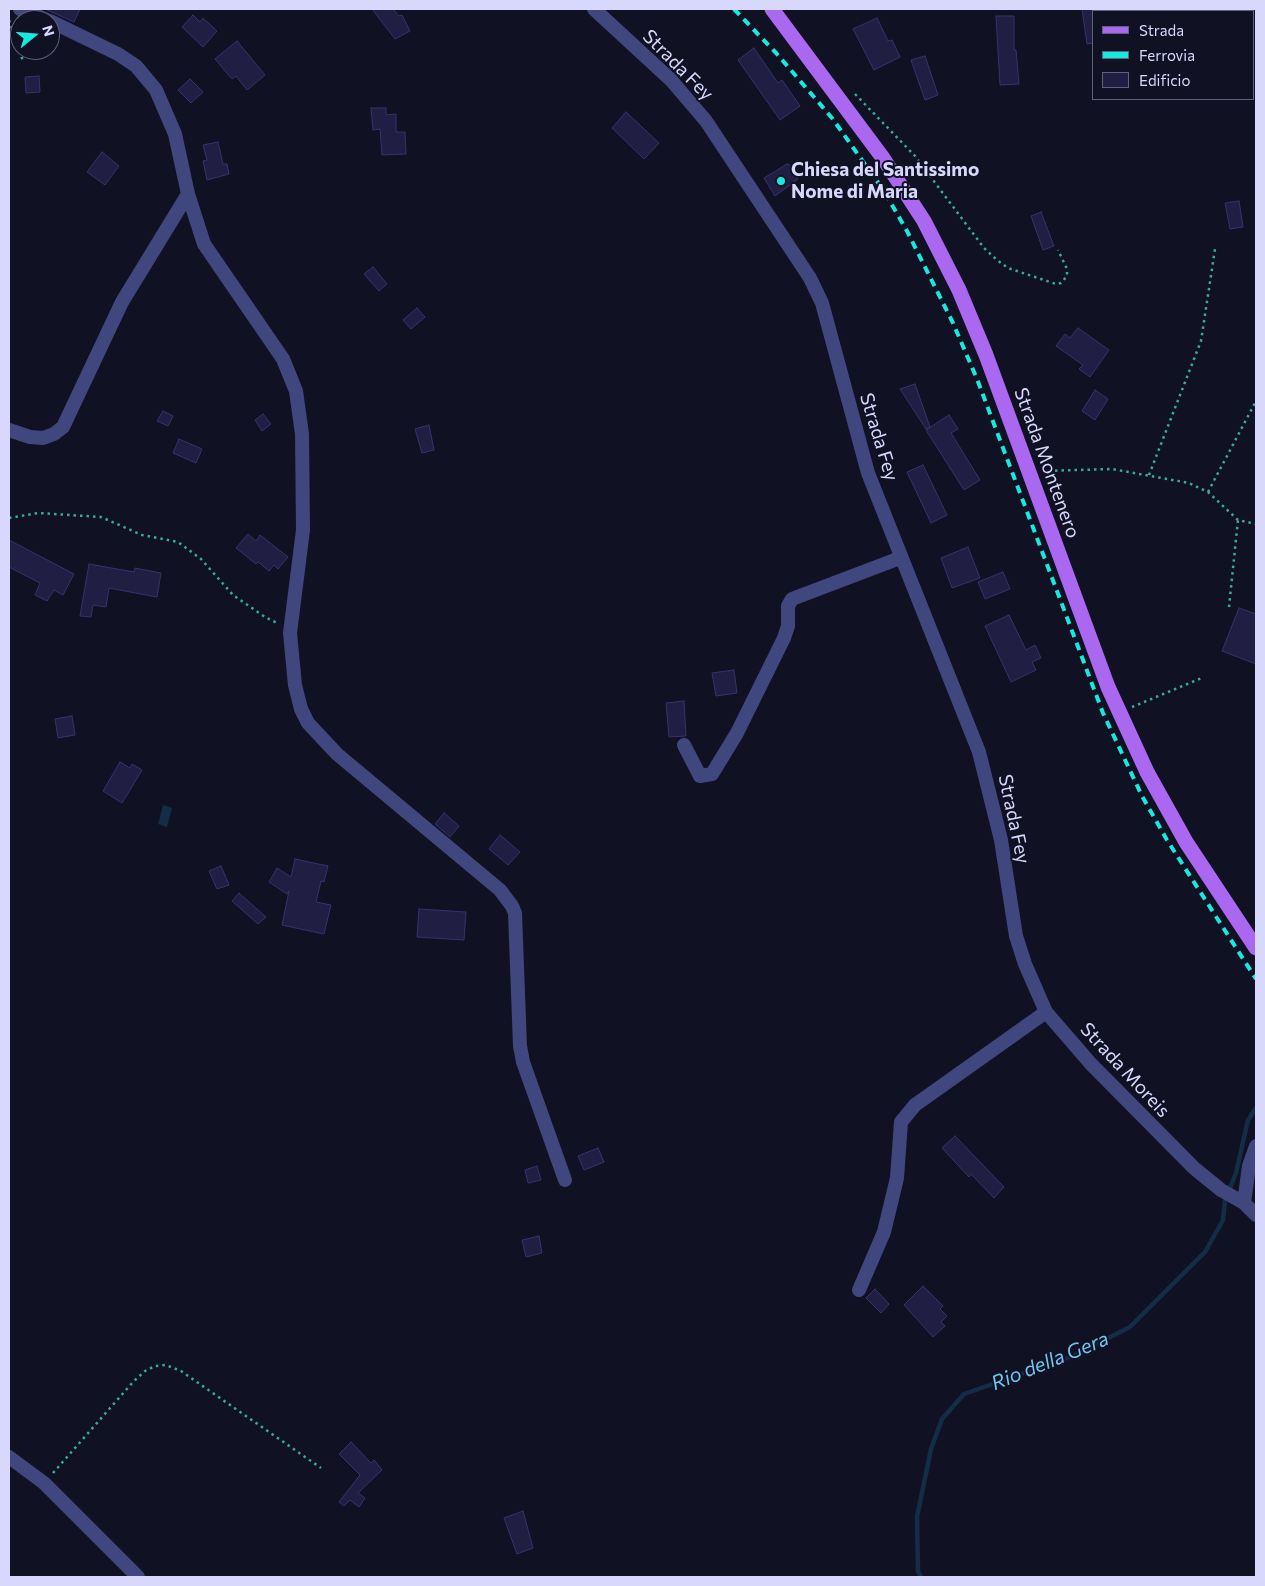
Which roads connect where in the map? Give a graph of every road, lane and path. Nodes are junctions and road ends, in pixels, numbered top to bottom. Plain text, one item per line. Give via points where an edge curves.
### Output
1 (594, 9) edge
2 (772, 9) edge
3 (9, 20) edge
4 (60, 27) edge
5 (23, 61) dead end
6 (853, 93) dead end
7 (188, 194) junction
8 (1215, 249) dead end
9 (1058, 250) dead end
10 (1256, 401) edge
11 (9, 430) edge
12 (1028, 472) junction
13 (1149, 475) junction
14 (1208, 492) junction
15 (9, 518) edge
16 (1238, 520) junction
17 (1256, 524) edge
18 (900, 558) junction
19 (1229, 607) dead end
20 (290, 631) junction
21 (1204, 677) dead end
22 (1120, 712) junction
23 (684, 746) dead end
24 (1016, 936) joint
25 (1256, 948) edge
26 (1046, 1012) junction
27 (1256, 1146) edge
28 (565, 1180) dead end
29 (1232, 1197) junction
30 (1256, 1215) edge
31 (859, 1290) dead end
32 (9, 1457) edge
33 (321, 1468) dead end
34 (44, 1483) junction
35 (138, 1577) edge

1 - 18 street, Strada Fey via 689,99 810,278 826,316 868,473
2 - 12 main road, Strada Montenero via 883,158 924,221 959,290 986,355
3 - 5 path
4 - 7 street via 118,54 136,66 156,90 175,134
6 - 9 path via 915,156 984,248 997,260 1008,268 1056,284 1067,276
7 - 11 street via 122,302 63,426 43,438
7 - 20 street via 204,244 283,359 296,391 302,434 303,530
8 - 13 path via 1201,341
10 - 14 path
12 - 13 path via 1112,469
12 - 22 main road, Strada Montenero
13 - 14 path via 1189,483
14 - 16 path
15 - 20 path via 38,513 101,518 142,535 178,542 201,559 233,595
16 - 17 path
16 - 19 path
18 - 23 street via 792,599 788,606 784,638 737,733 712,774 700,776
18 - 24 street, Strada Fey via 979,752 1001,840
20 - 28 street via 294,685 308,723 337,754 500,890 512,906 515,913 523,1062
21 - 22 path
22 - 25 main road, Strada Montenero via 1146,772 1186,842
24 - 26 street, Strada Moreis
26 - 29 street, Strada Moreis via 1194,1168
26 - 31 street via 915,1105 901,1122 897,1178 884,1232
27 - 29 street
29 - 30 street, Strada Moreis
32 - 34 street
33 - 34 path via 181,1371 166,1365 145,1371 133,1382
34 - 35 street

